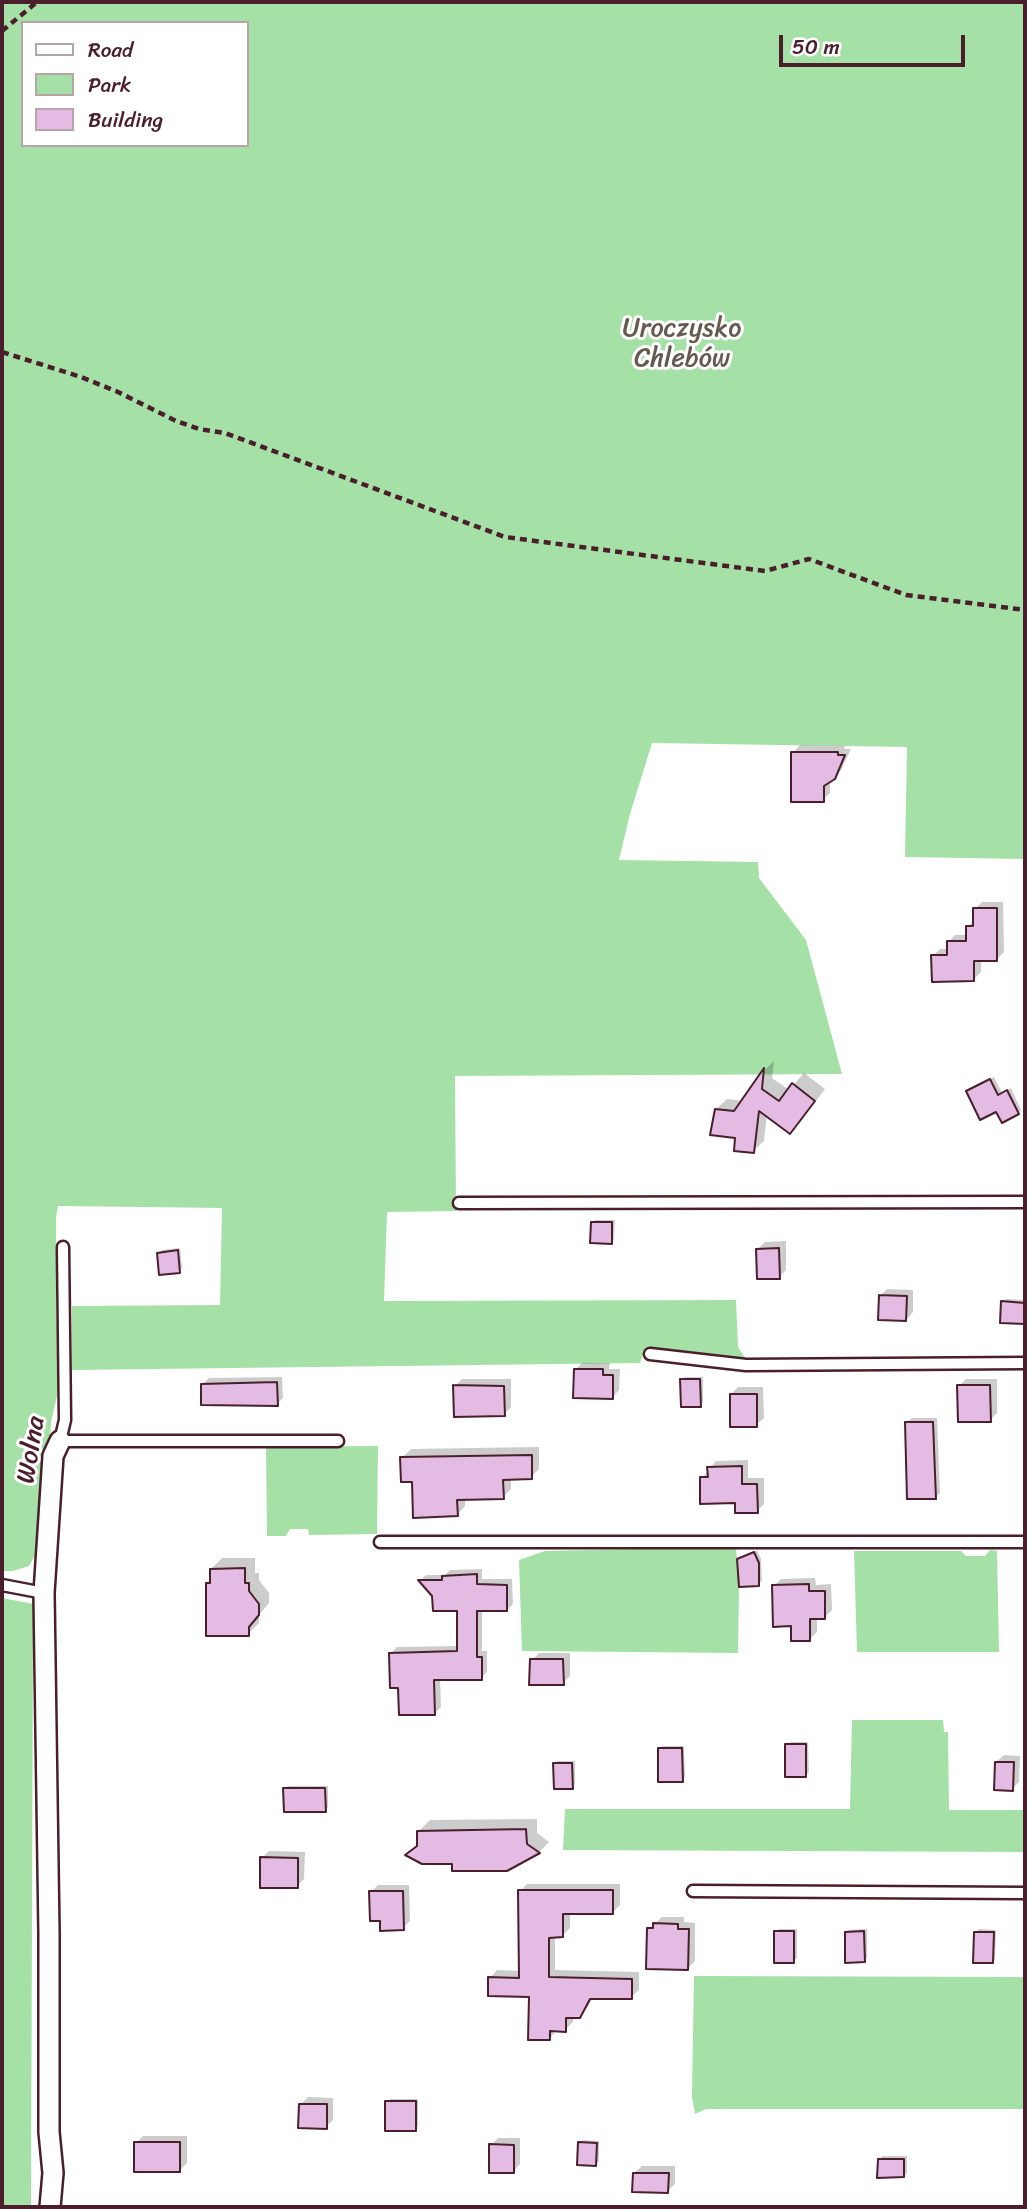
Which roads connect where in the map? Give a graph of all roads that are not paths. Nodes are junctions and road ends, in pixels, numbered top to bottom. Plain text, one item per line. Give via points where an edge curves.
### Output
1 (1025, 1202) edge
2 (459, 1203) dead end
3 (63, 1247) dead end
4 (650, 1354) dead end
5 (1025, 1363) edge
6 (60, 1441) junction
7 (338, 1441) dead end
8 (380, 1542) dead end
9 (1025, 1542) edge
10 (2, 1586) edge
11 (44, 1593) junction
12 (693, 1891) dead end
13 (1025, 1893) edge
14 (50, 2207) edge

1 - 2 lane
3 - 6 lane, Wolna via 65,1420
4 - 5 lane via 746,1366
6 - 7 lane
6 - 11 street, Wolna via 53,1456
8 - 9 lane
10 - 11 lane
11 - 14 street, Wolna
12 - 13 lane

